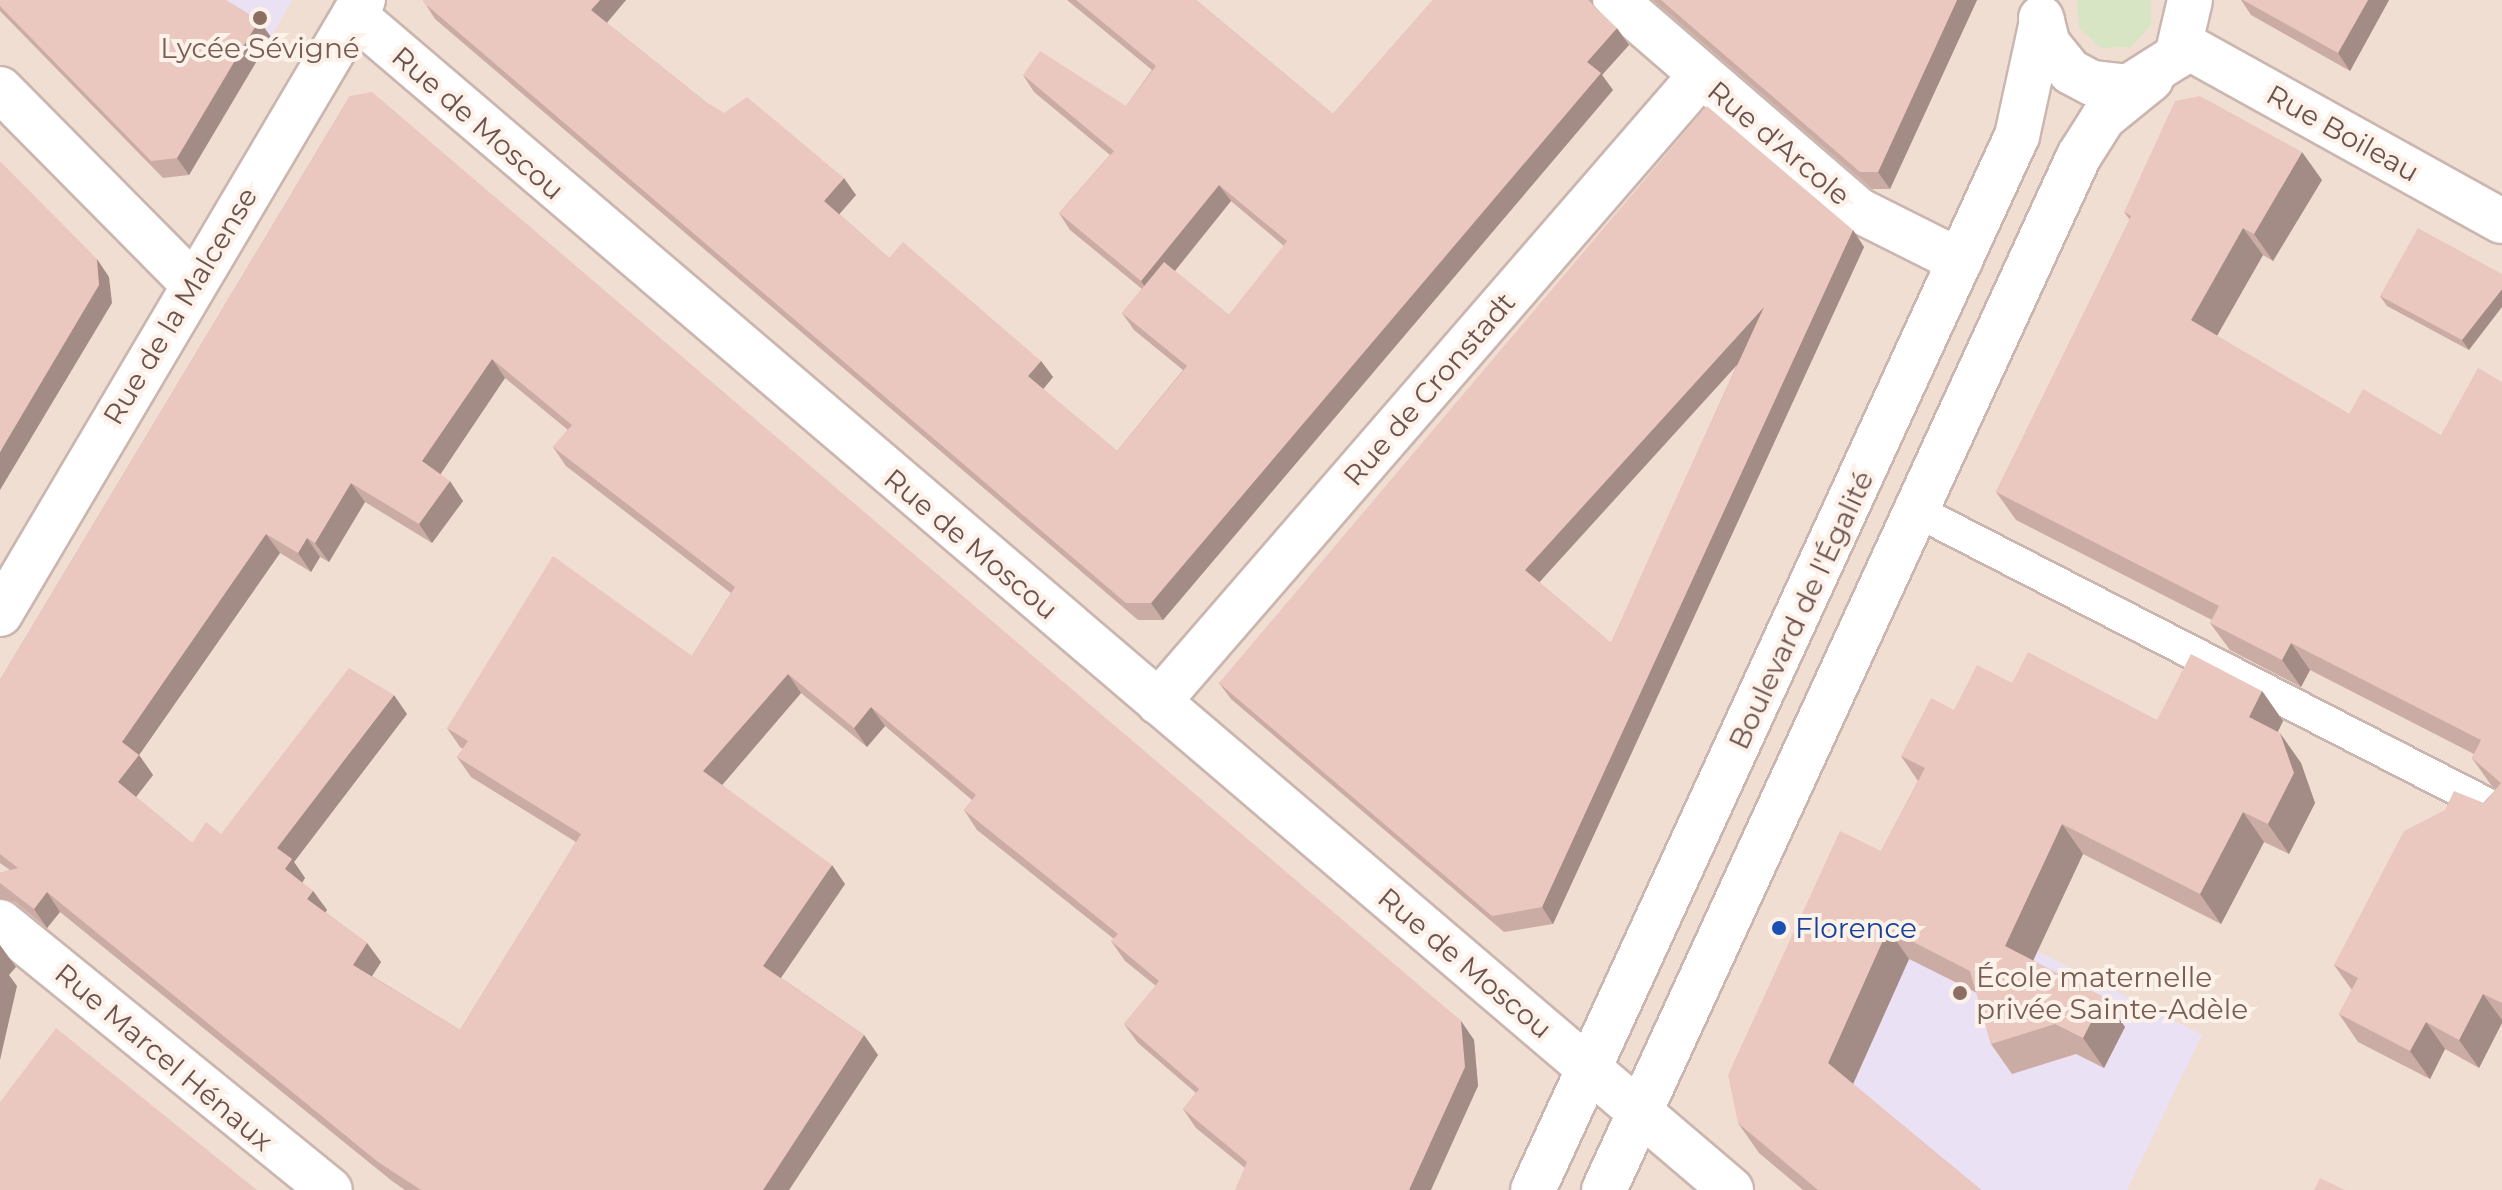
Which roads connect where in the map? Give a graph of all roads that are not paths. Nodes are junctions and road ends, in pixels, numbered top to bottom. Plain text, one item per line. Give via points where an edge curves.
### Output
1 (1615, 0) edge
2 (2190, 0) edge
3 (358, 8) edge
4 (2042, 10) edge
5 (2184, 45) junction
6 (1700, 76) junction
7 (2151, 79) junction
8 (0, 89) edge
9 (2502, 221) edge
10 (1960, 261) junction
11 (193, 284) junction
12 (1917, 511) junction
13 (0, 614) edge
14 (1158, 702) junction
15 (2502, 812) edge
16 (0, 922) edge
17 (1590, 1070) junction
18 (1641, 1113) junction
19 (330, 1190) edge
20 (1533, 1190) edge
21 (1604, 1190) edge
22 (1731, 1190) edge

1 - 6 street, Rue d'Arcole
2 - 5 street
3 - 11 street, Rue de la Malcense
3 - 14 street, Rue de Moscou
4 - 7 street via 2054,54 2081,79 2116,87
4 - 10 street, Boulevard de l'Égalité via 2028,108
5 - 7 street
5 - 9 street, Rue Boileau
6 - 10 street, Rue d'Arcole via 1858,210
6 - 14 street, Rue de Cronstadt
7 - 12 street via 2103,118 2079,156
8 - 11 street
10 - 17 street, Boulevard de l'Égalité
11 - 13 street, Rue de la Malcense
12 - 15 lane
12 - 18 street
14 - 17 street, Rue de Moscou
16 - 19 street, Rue Marcel Hénaux
17 - 18 street, Rue de Moscou
17 - 20 street, Boulevard de l'Égalité
18 - 21 street
18 - 22 street, Rue de Moscou

